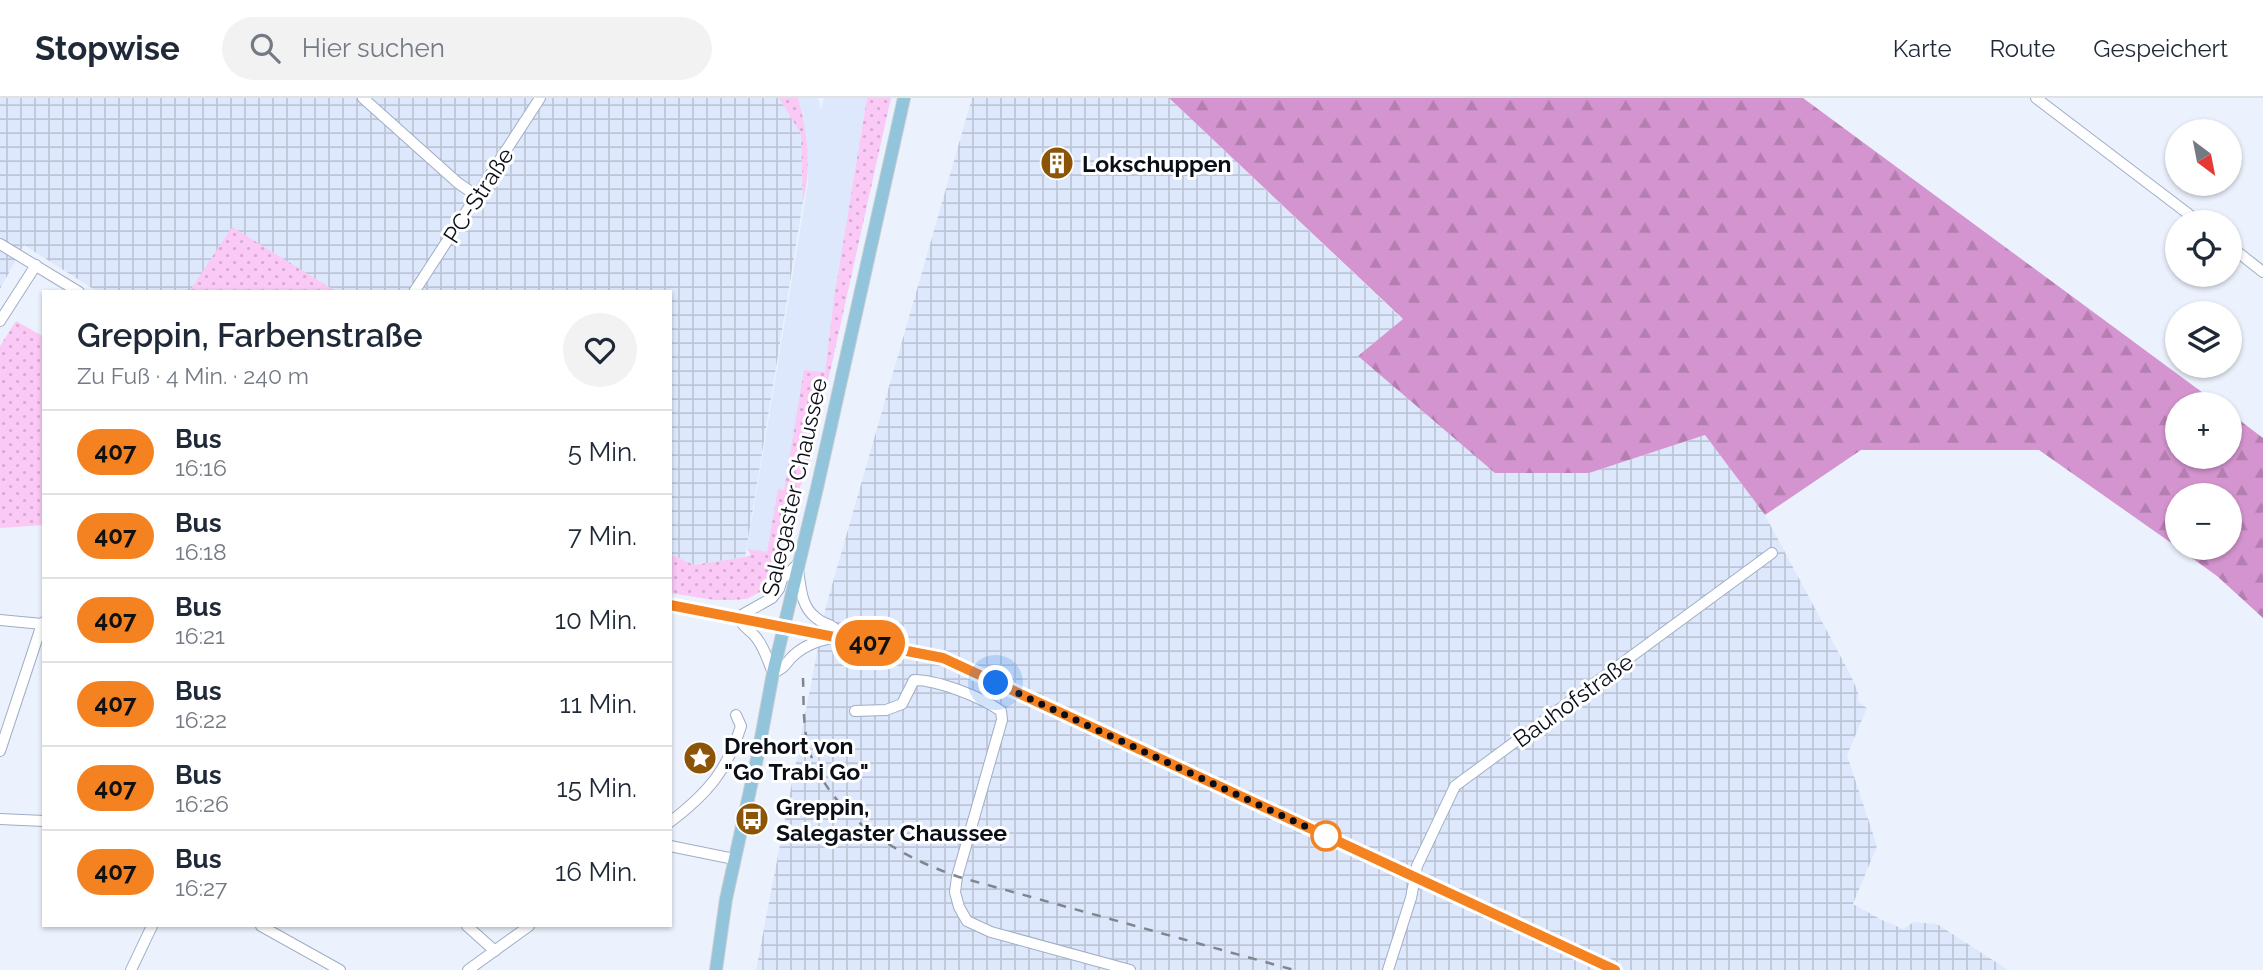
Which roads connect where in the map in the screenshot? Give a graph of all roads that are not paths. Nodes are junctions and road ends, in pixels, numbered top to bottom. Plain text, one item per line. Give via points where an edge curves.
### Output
1 (363, 98) edge
2 (540, 98) edge
3 (904, 98) edge
4 (2036, 98) edge
5 (477, 196) junction
6 (2183, 210) edge
7 (0, 244) edge
8 (2242, 255) edge
9 (36, 265) junction
10 (2263, 272) edge
11 (76, 290) edge
12 (415, 290) edge
13 (0, 321) edge
14 (1772, 553) dead end
15 (797, 565) junction
16 (672, 605) edge
17 (738, 617) junction
18 (0, 621) edge
19 (42, 623) edge
20 (42, 626) edge
21 (783, 626) junction
22 (840, 637) junction
23 (773, 673) junction
24 (855, 711) dead end
25 (737, 715) dead end
26 (0, 751) edge
27 (0, 819) edge
28 (672, 820) edge
29 (42, 821) edge
30 (672, 846) edge
31 (734, 859) junction
32 (1413, 877) junction
33 (152, 927) edge
34 (263, 927) edge
35 (468, 927) edge
36 (528, 927) edge
37 (495, 951) junction
38 (131, 970) edge
39 (340, 970) edge
40 (468, 970) edge
41 (716, 970) edge
42 (1130, 970) edge
43 (1388, 970) edge
44 (1615, 970) edge

1 - 5 street
2 - 5 street, PC-Straße
3 - 15 main road, Salegaster Chaussee
4 - 6 street
5 - 12 street, PC-Straße
7 - 9 street
8 - 10 street
9 - 11 street
9 - 13 street
14 - 32 street, Bauhofstraße via 1460,780
15 - 17 street via 782,579 772,598
15 - 21 main road, Salegaster Chaussee
15 - 22 street via 806,606 818,620 835,626
16 - 17 street
17 - 21 street
17 - 23 street via 757,640
18 - 19 street
20 - 26 street
21 - 22 street
21 - 23 main road, Salegaster Chaussee
22 - 23 street via 812,643
22 - 32 street via 943,658
23 - 31 main road, Salegaster Chaussee
24 - 42 street via 886,710 902,704 914,680 928,680 1001,710 1002,720 957,877 959,907 967,921 991,932
25 - 28 street via 741,726 725,766 703,795
27 - 29 street
30 - 31 street
31 - 41 main road, Salegaster Chaussee
32 - 43 street, Bauhofstraße via 1411,898
32 - 44 street
33 - 38 street
34 - 39 street
35 - 37 street
36 - 37 street
37 - 40 street

